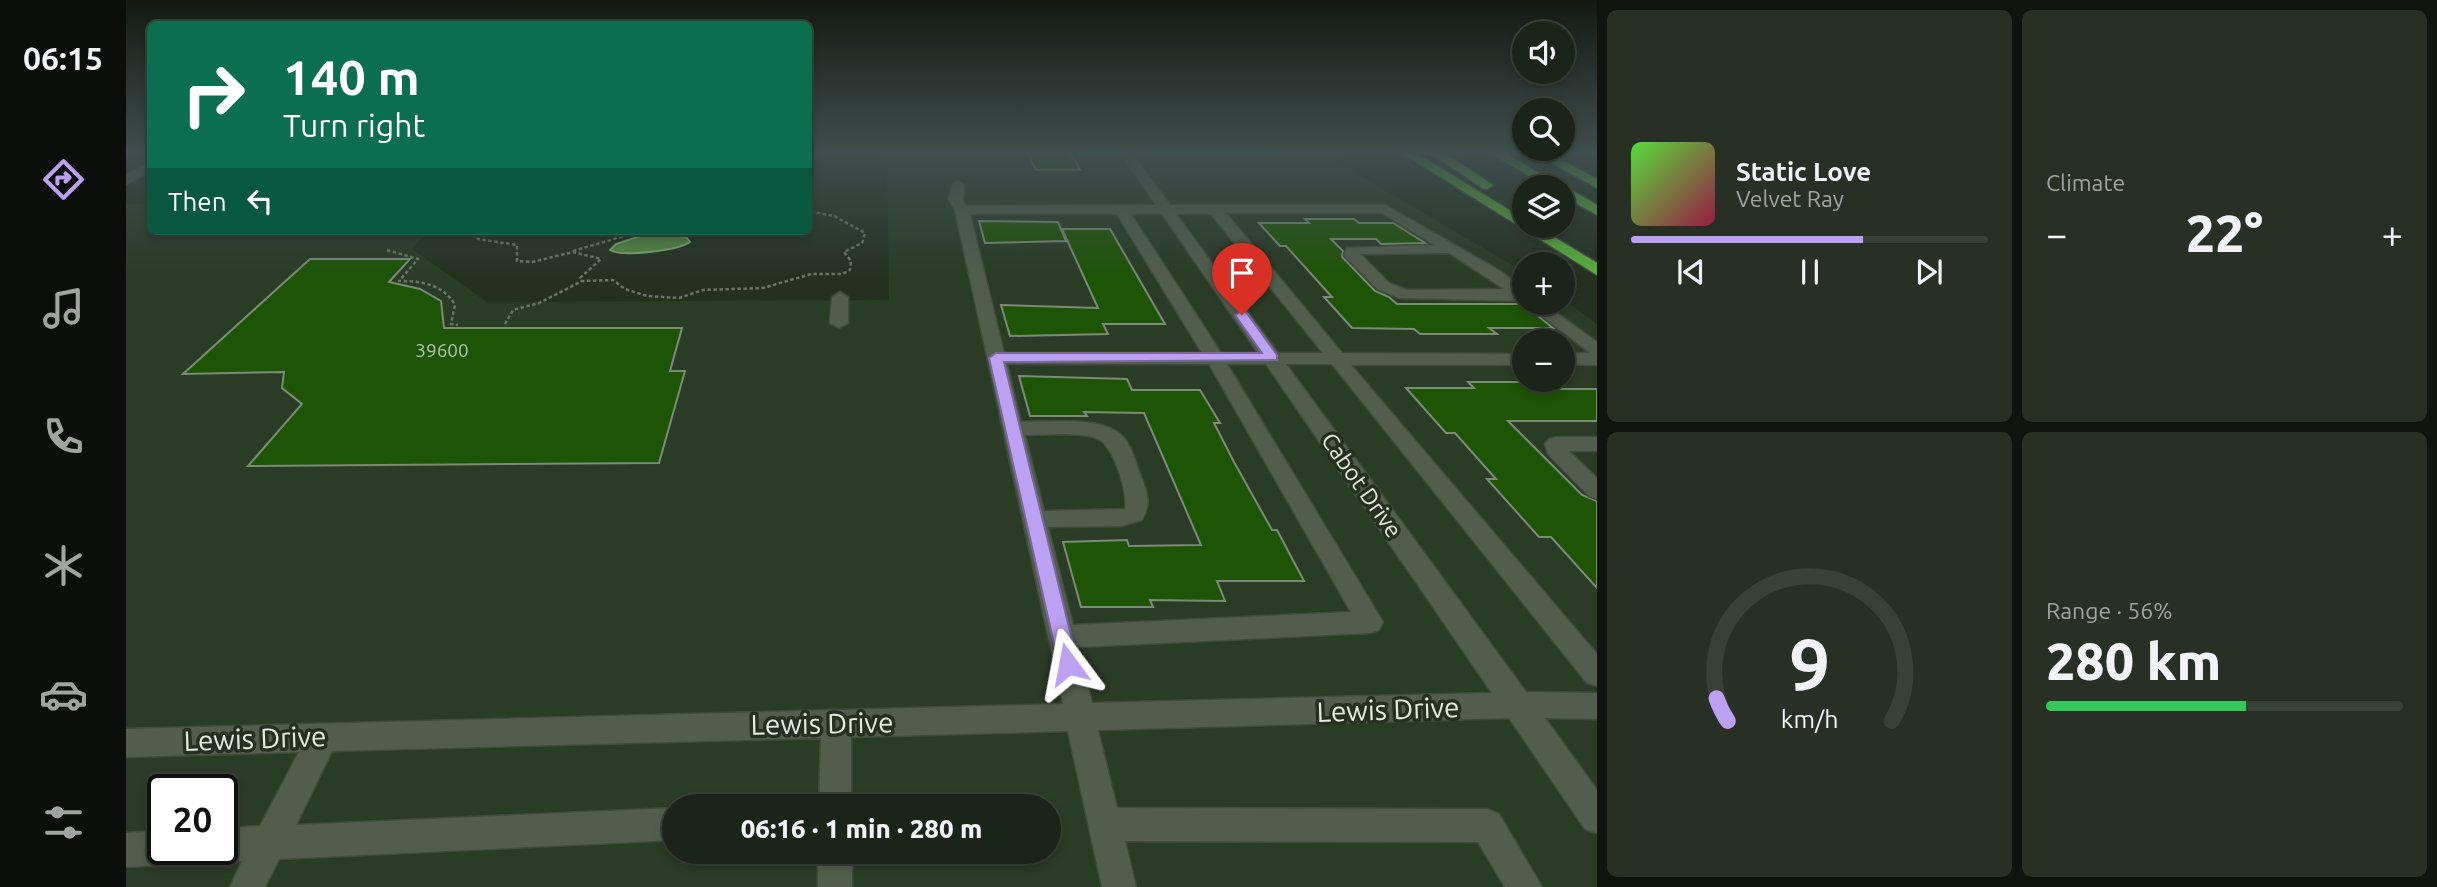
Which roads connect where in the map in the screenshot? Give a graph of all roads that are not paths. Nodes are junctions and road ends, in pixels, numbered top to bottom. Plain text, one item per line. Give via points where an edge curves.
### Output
1 (957, 194) edge
2 (1156, 194) edge
3 (1475, 194) edge
4 (1575, 198) edge
5 (1121, 209) junction
6 (1167, 209) junction
7 (1215, 209) junction
8 (962, 210) junction
9 (1597, 211) edge
10 (1512, 217) edge
11 (1546, 238) edge
12 (1573, 238) edge
13 (1451, 249) junction
14 (1597, 253) edge
15 (1597, 270) edge
16 (1512, 289) edge
17 (840, 297) dead end
18 (1512, 298) edge
19 (1549, 315) edge
20 (839, 323) dead end
21 (1597, 350) edge
22 (996, 358) junction
23 (1214, 358) junction
24 (1272, 358) junction
25 (1337, 359) junction
26 (1512, 359) edge
27 (1575, 359) edge
28 (1597, 359) edge
29 (1012, 429) junction
30 (1597, 444) edge
31 (1597, 491) edge
32 (1034, 519) junction
33 (1062, 637) junction
34 (1597, 674) edge
35 (1517, 705) junction
36 (1597, 706) edge
37 (1080, 716) junction
38 (836, 722) junction
39 (324, 736) junction
40 (126, 743) edge
41 (835, 794) edge
42 (1597, 817) edge
43 (1105, 824) junction
44 (662, 825) edge
45 (269, 843) junction
46 (238, 844) edge
47 (147, 849) edge
48 (126, 850) edge
49 (835, 864) edge
50 (247, 887) edge
51 (835, 887) edge
52 (1119, 887) edge
53 (1525, 887) edge

1 - 8 street
2 - 6 street, Cabot Drive
3 - 10 highway
4 - 9 highway
5 - 6 street
5 - 8 street
5 - 23 street
6 - 7 street
6 - 24 street, Cabot Drive
7 - 13 street via 1385,209
7 - 25 street
8 - 22 street
11 - 15 highway
12 - 14 highway
13 - 16 street
13 - 18 street via 1360,250 1352,255 1383,286 1405,295
17 - 20 street
19 - 21 street
22 - 23 street
22 - 29 street
23 - 24 street
23 - 33 street via 1370,622
24 - 25 street
24 - 35 street, Cabot Drive
25 - 26 street
25 - 34 street
27 - 28 street
29 - 32 street
29 - 32 street via 1084,430 1107,435 1120,449 1137,494 1134,514 1122,518
30 - 31 street via 1556,443 1555,449
32 - 33 street
33 - 37 street
35 - 36 street, Lewis Drive
35 - 37 street, Lewis Drive
35 - 42 street, Cabot Drive
37 - 38 street, Lewis Drive
37 - 43 street
38 - 39 street, Lewis Drive
38 - 41 street
39 - 40 street, Lewis Drive
39 - 45 street
43 - 52 street
43 - 53 street via 1487,826
44 - 45 street
45 - 46 street
45 - 50 street
47 - 48 street
49 - 51 street

